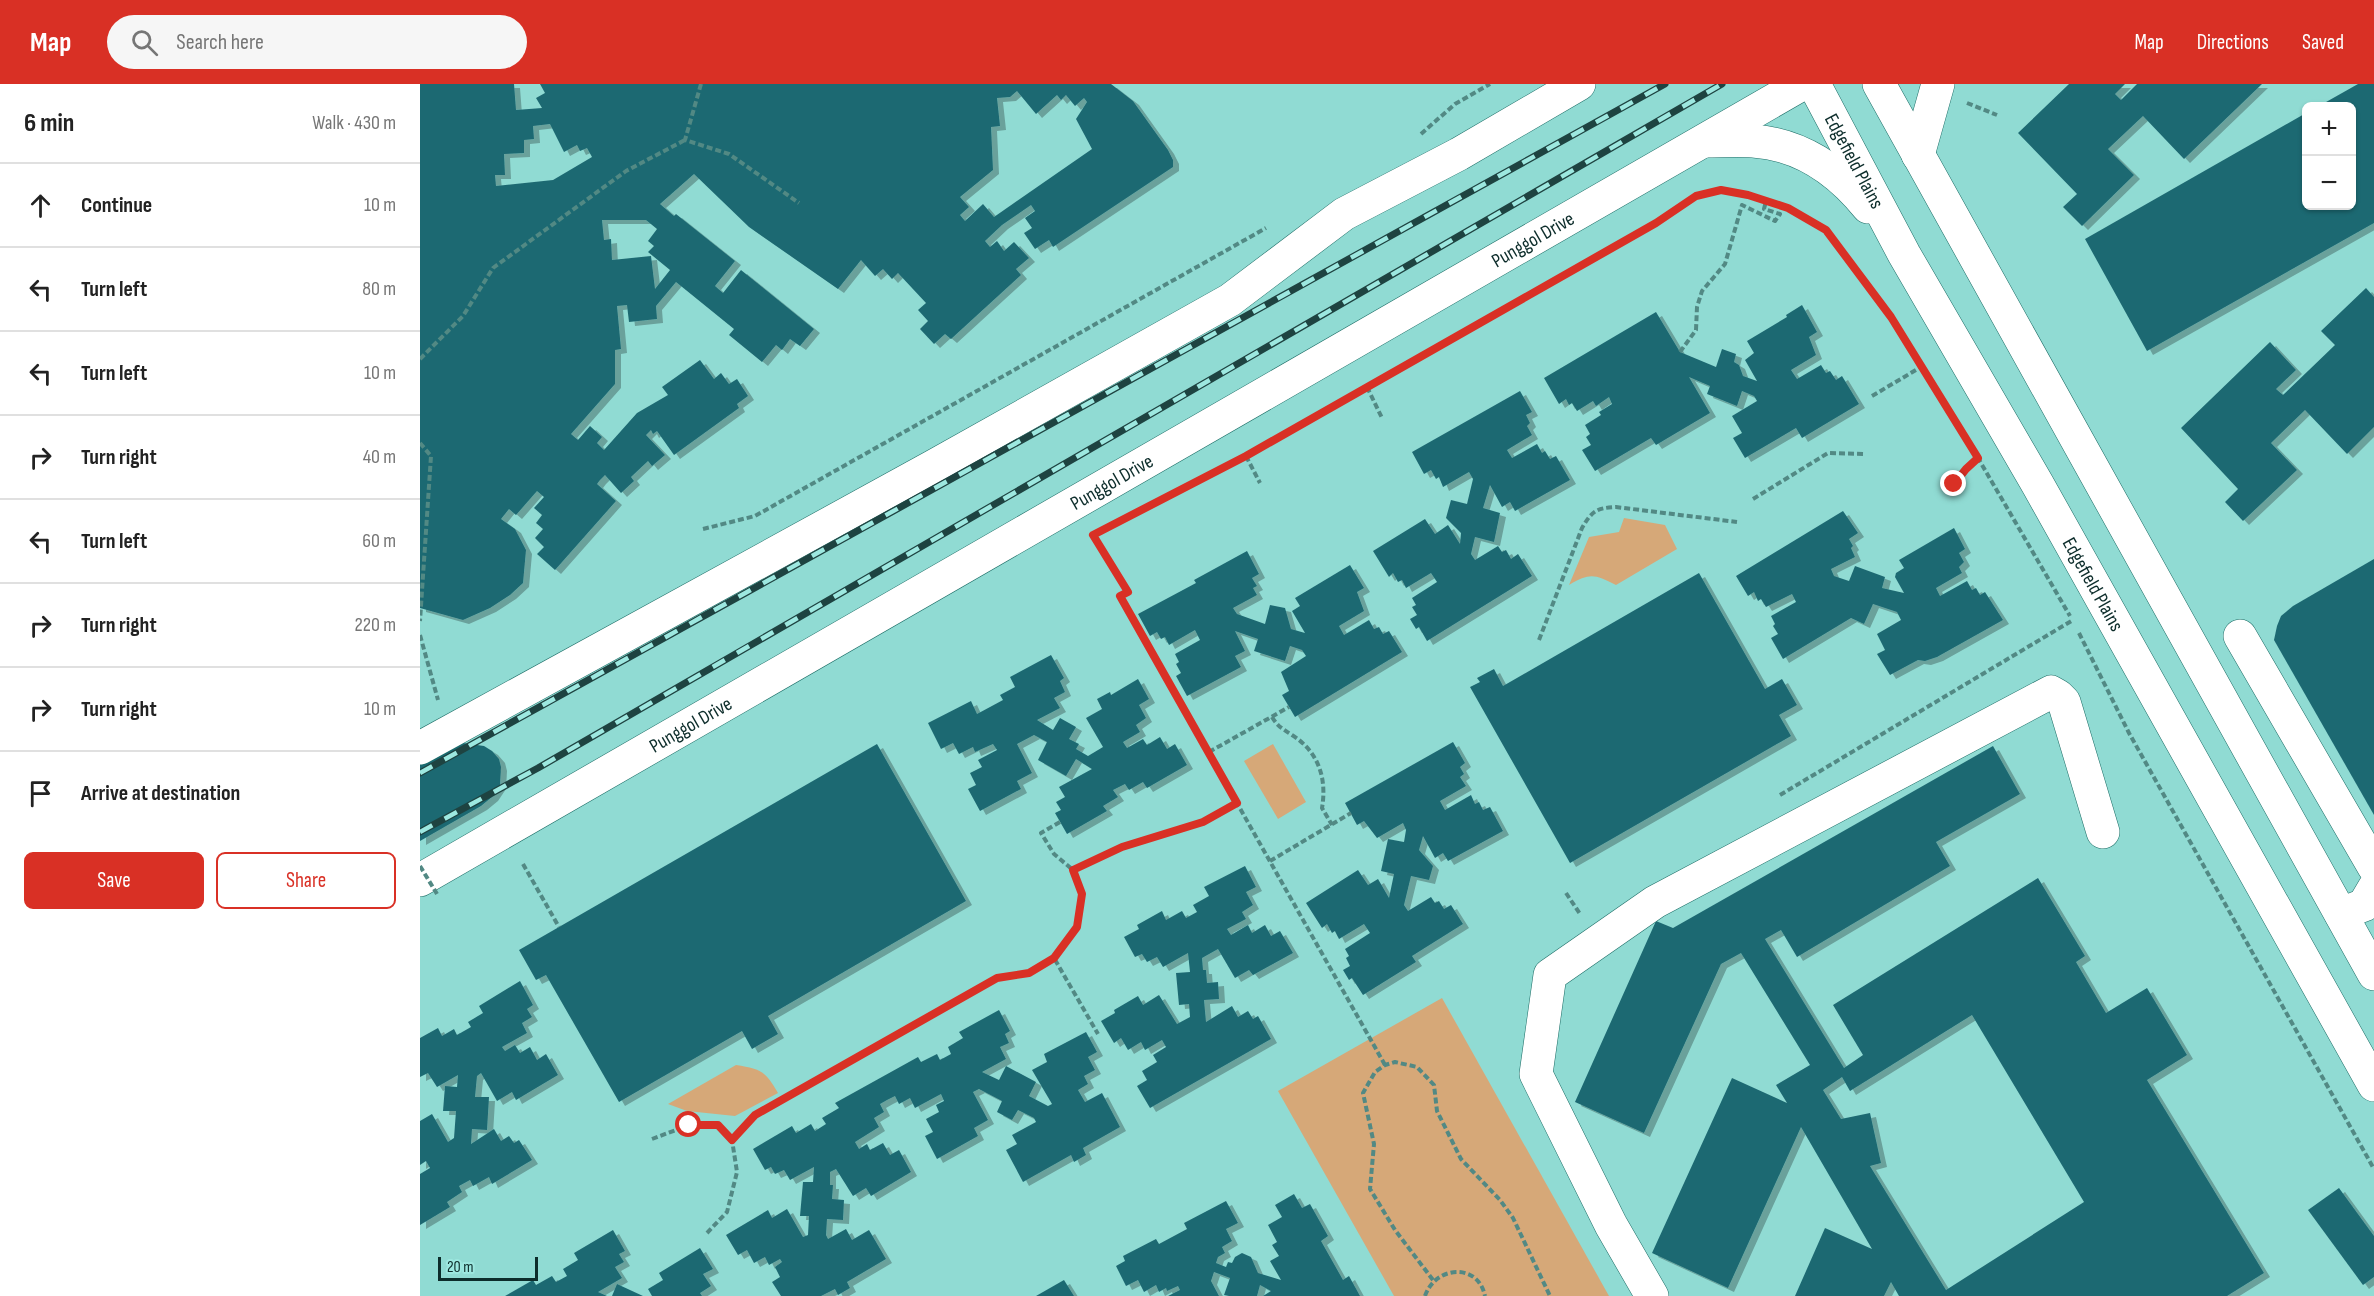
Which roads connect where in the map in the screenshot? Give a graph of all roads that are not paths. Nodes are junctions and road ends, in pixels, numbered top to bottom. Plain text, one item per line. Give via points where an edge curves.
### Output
1 (1579, 84) edge
2 (1802, 84) edge
3 (1814, 84) edge
4 (1879, 84) edge
5 (1938, 84) edge
6 (1706, 141) junction
7 (1918, 155) junction
8 (1904, 254) junction
9 (2240, 636) dead end
10 (420, 748) edge
11 (2103, 832) dead end
12 (2374, 867) edge
13 (428, 887) edge
14 (2374, 888) edge
15 (2341, 914) junction
16 (2374, 974) edge
17 (2374, 1085) edge
18 (1653, 1296) edge

1 - 10 street via 1459,154 1344,214 1220,305
2 - 6 street, Punggol Drive
3 - 8 street, Edgefield Plains
4 - 7 street
5 - 7 street
6 - 8 street via 1753,141 1782,146 1823,164 1854,190
6 - 13 street, Punggol Drive
7 - 15 street
8 - 17 street, Edgefield Plains
9 - 12 street
11 - 18 street via 2064,702 2051,692 1654,902 1550,975 1536,1074 1611,1225
14 - 15 street via 2364,905
15 - 16 street

